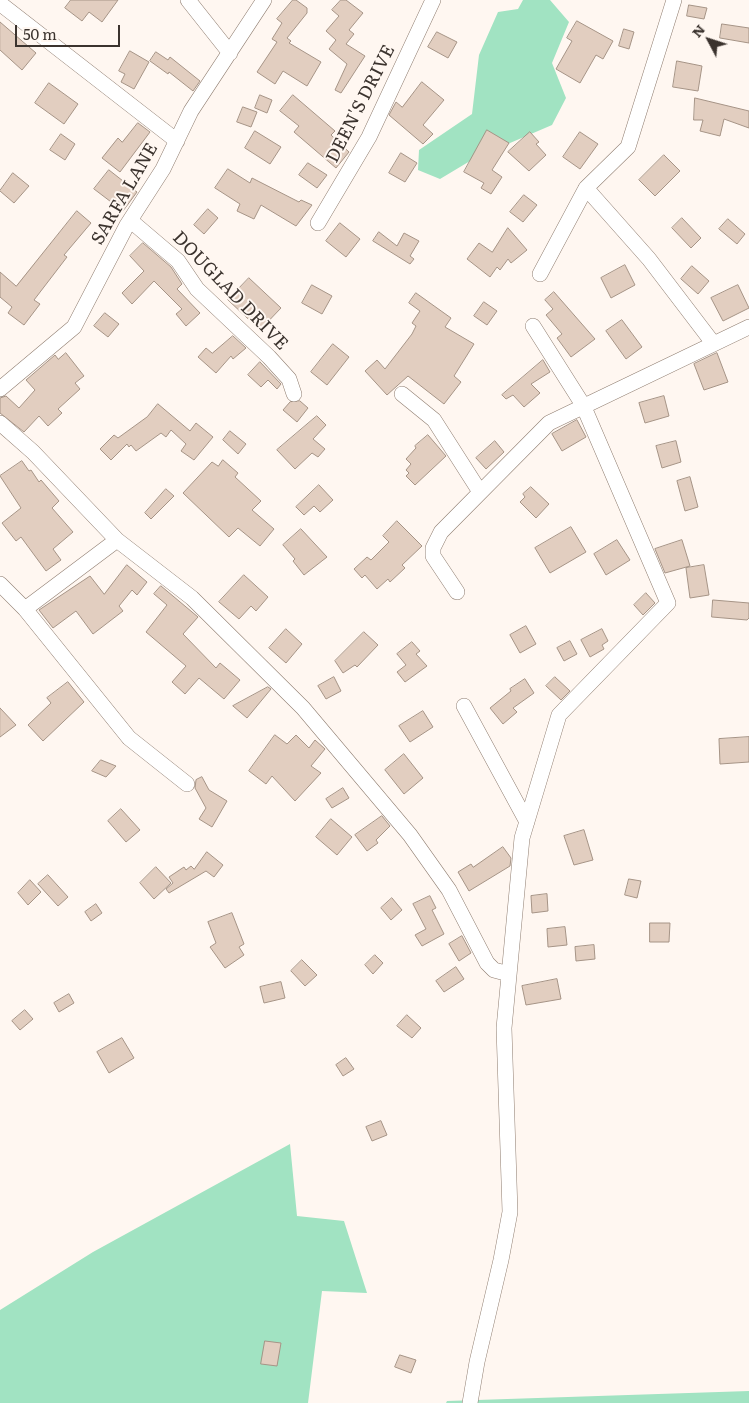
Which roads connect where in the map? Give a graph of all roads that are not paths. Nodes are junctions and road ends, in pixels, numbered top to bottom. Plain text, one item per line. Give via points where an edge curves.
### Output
1 (188, 0) edge
2 (264, 0) edge
3 (433, 0) edge
4 (674, 0) edge
5 (2, 5) dead end
6 (230, 53) junction
7 (176, 141) junction
8 (586, 188) junction
9 (131, 221) junction
10 (318, 223) dead end
11 (540, 274) dead end
12 (533, 326) dead end
13 (749, 327) edge
14 (713, 343) junction
15 (0, 389) edge
16 (294, 394) dead end
17 (402, 394) dead end
18 (583, 405) junction
19 (0, 423) edge
20 (480, 492) junction
21 (117, 540) junction
22 (0, 584) edge
23 (457, 592) dead end
24 (25, 609) junction
25 (464, 706) dead end
26 (187, 784) dead end
27 (527, 822) junction
28 (509, 974) junction
29 (470, 1403) edge

1 - 6 street
2 - 6 street, SARFA LANE
3 - 10 street, DEEN'S DRIVE via 369,136
4 - 8 street via 628,146
5 - 7 street
6 - 7 street, SARFA LANE via 191,111
7 - 9 street, SARFA LANE
8 - 11 street
8 - 14 street via 649,259
9 - 15 street, SARFA LANE via 74,327
9 - 16 street, DOUGLAD DRIVE via 178,261 197,289 269,357 289,379
12 - 18 street
13 - 14 street
14 - 18 street
17 - 20 street via 434,420
18 - 20 street via 549,423
18 - 27 street via 668,603 559,715
19 - 21 street via 33,452
20 - 23 street via 441,532 433,548 433,556
21 - 24 street
21 - 28 street via 192,598 303,708 410,835 449,890 487,963 494,970
22 - 24 street
24 - 26 street via 129,738
25 - 27 street
27 - 28 street via 522,838
28 - 29 street via 504,1028 510,1212 476,1362

